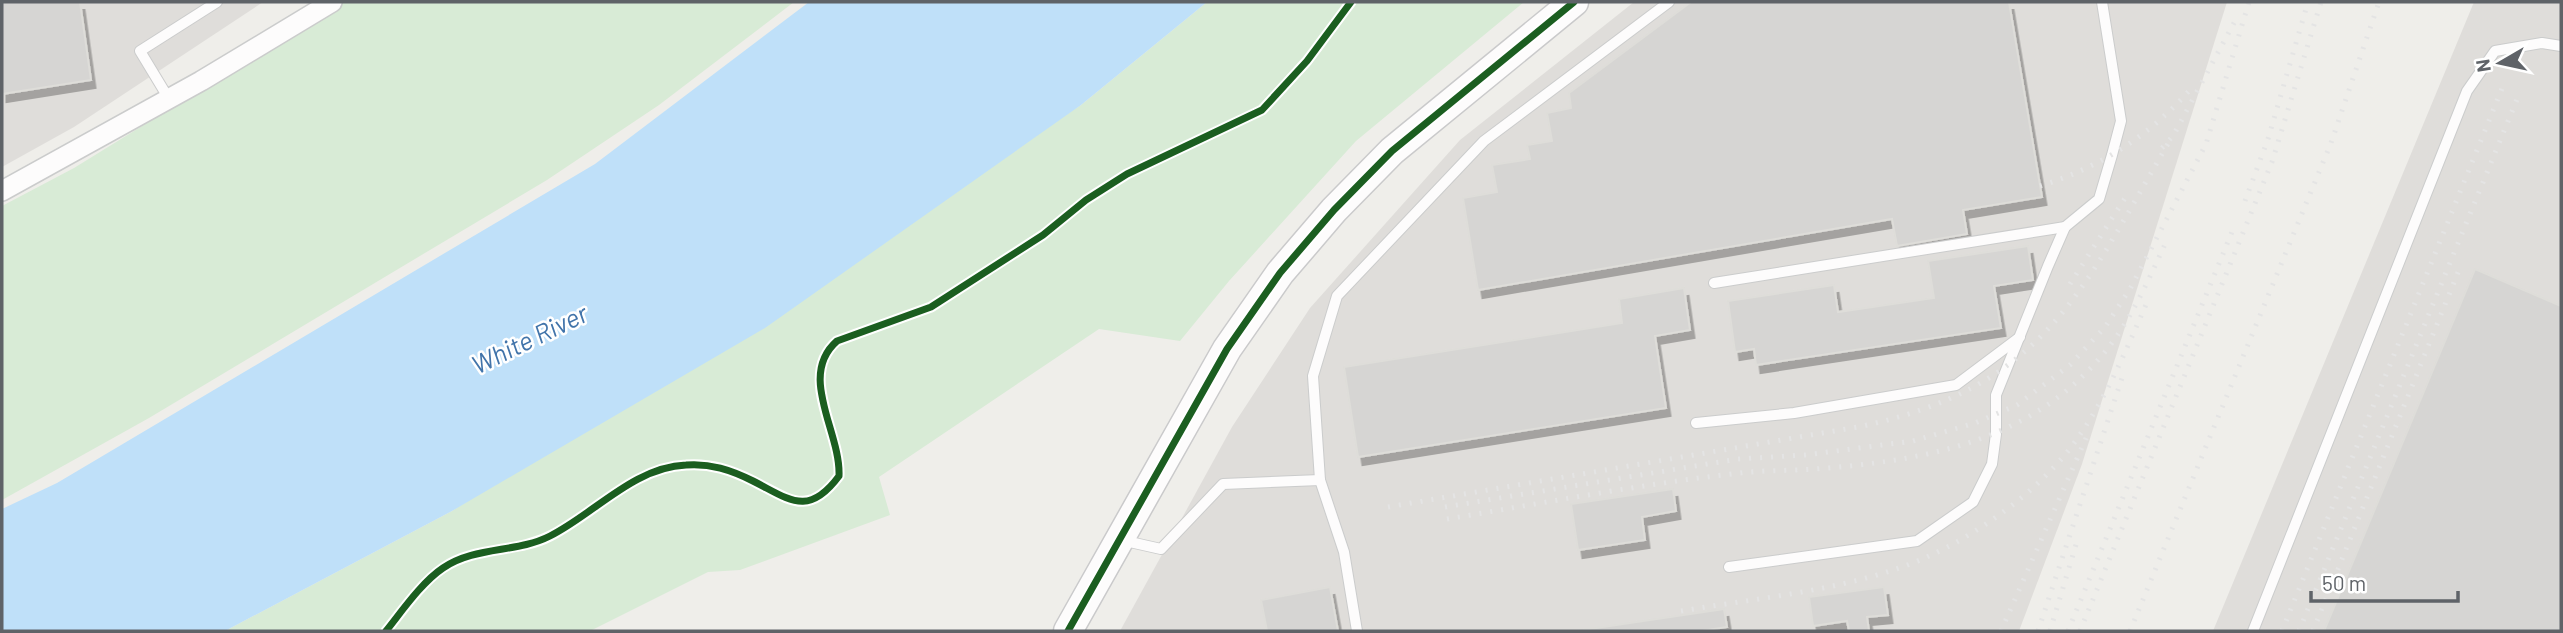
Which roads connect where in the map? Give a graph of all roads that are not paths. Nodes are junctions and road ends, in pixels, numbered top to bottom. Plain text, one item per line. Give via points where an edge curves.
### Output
1 (218, 2) edge
2 (331, 2) edge
3 (1574, 2) edge
4 (1669, 2) edge
5 (2102, 2) edge
6 (2561, 46) edge
7 (169, 99) junction
8 (2, 191) edge
9 (2065, 227) junction
10 (1714, 283) dead end
11 (2021, 337) junction
12 (1696, 423) dead end
13 (1320, 480) junction
14 (1119, 540) junction
15 (1729, 566) dead end
16 (1068, 631) edge
17 (1357, 631) edge
18 (2253, 631) edge

1 - 7 lane via 140,51
2 - 7 street
3 - 14 street via 1392,151 1309,238 1227,349
4 - 13 lane via 1483,141 1337,296 1313,376
5 - 9 lane via 2121,121 2099,199
6 - 18 lane via 2542,43 2495,51 2468,91
7 - 8 street
9 - 10 lane
9 - 11 lane
11 - 12 lane via 1956,385 1794,413
11 - 15 lane via 1996,395 1992,464 1973,502 1917,541
13 - 14 lane via 1223,484 1161,549
13 - 17 lane via 1344,551
14 - 16 street

